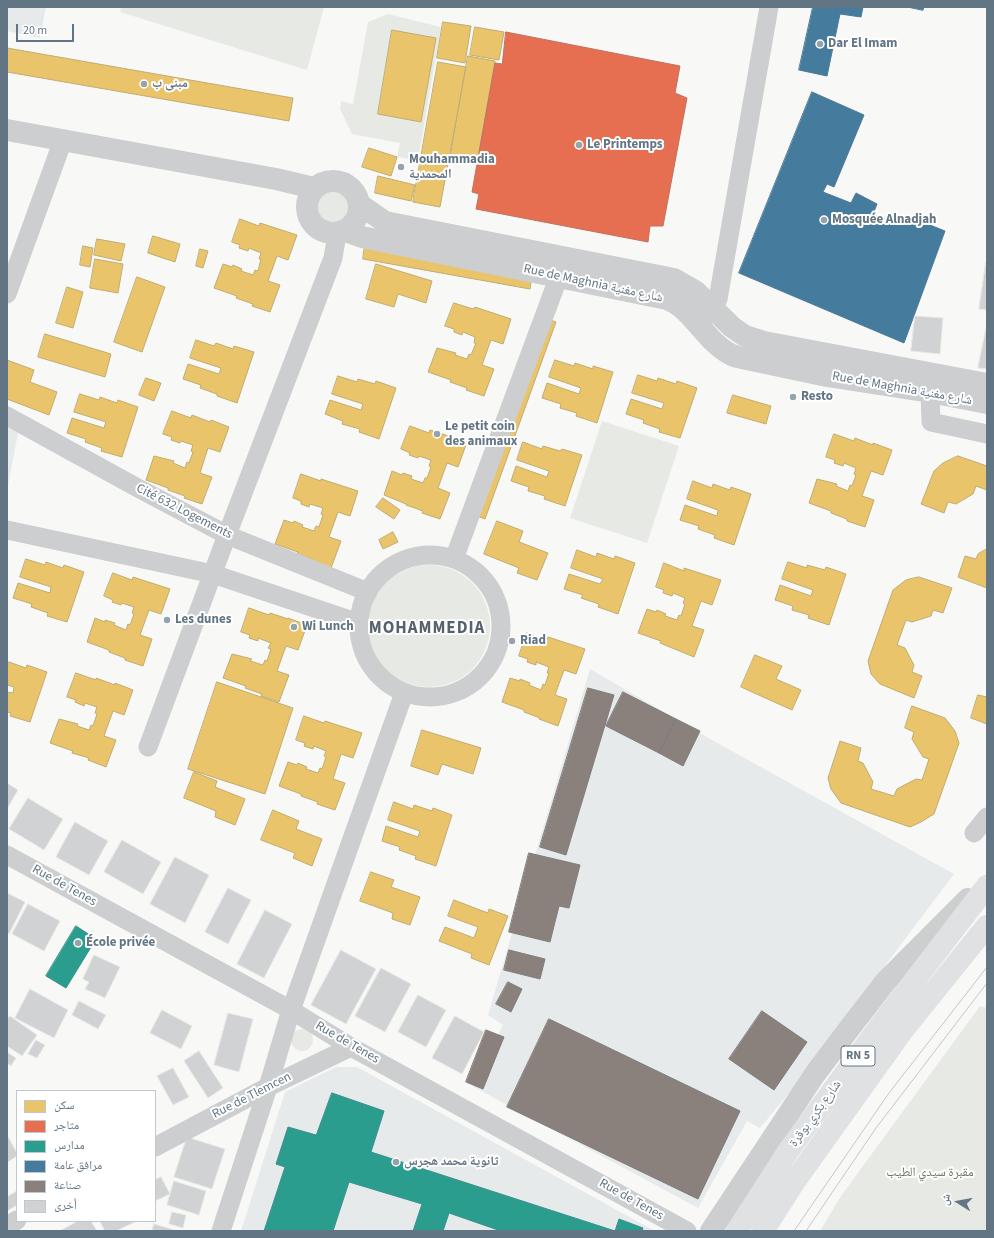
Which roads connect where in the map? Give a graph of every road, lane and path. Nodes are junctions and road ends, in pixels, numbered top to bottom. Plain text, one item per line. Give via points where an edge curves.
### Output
1 (769, 7) edge
2 (7, 130) edge
3 (63, 140) junction
4 (314, 188) junction
5 (359, 204) junction
6 (341, 232) junction
7 (564, 266) junction
8 (7, 294) edge
9 (713, 308) junction
10 (698, 324) junction
11 (931, 383) junction
12 (987, 384) edge
13 (987, 404) edge
14 (7, 416) edge
15 (987, 434) edge
16 (7, 530) edge
17 (227, 536) junction
18 (454, 559) junction
19 (213, 574) junction
20 (368, 592) junction
21 (360, 623) junction
22 (404, 693) junction
23 (148, 747) dead end
24 (987, 817) edge
25 (974, 833) dead end
26 (7, 855) edge
27 (987, 880) edge
28 (987, 886) edge
29 (987, 926) edge
30 (291, 1010) junction
31 (351, 1047) junction
32 (268, 1087) junction
33 (156, 1146) edge
34 (16, 1221) edge
35 (7, 1226) edge
36 (221, 1231) edge
37 (687, 1231) edge
38 (711, 1231) edge
39 (737, 1231) edge
40 (763, 1231) edge

1 - 9 street via 718,299
2 - 3 street
3 - 4 street
3 - 8 street
4 - 5 street via 321,183 338,181 352,189
4 - 6 street via 307,203 309,219 320,231 328,234
5 - 6 street via 356,220 352,226
5 - 7 street, Rue de Maghnia شارع مغنية via 385,222
6 - 7 street, Rue de Maghnia شارع مغنية
6 - 17 street
7 - 9 street, Rue de Maghnia شارع مغنية via 674,279 694,291
7 - 10 street, Rue de Maghnia شارع مغنية via 676,302
7 - 18 street
9 - 10 street
9 - 11 street, Rue de Maghnia شارع مغنية via 745,336
10 - 11 street, Rue de Maghnia شارع مغنية via 715,343 730,354 742,358 827,376
11 - 12 street, Rue de Maghnia شارع مغنية
11 - 13 street, Rue de Maghnia شارع مغنية
11 - 15 street via 930,422
14 - 17 street, Cité 632 Logements
16 - 19 street
17 - 19 street
17 - 20 street, Cité 632 Logements
18 - 20 street via 434,555 408,559 380,576
18 - 22 street via 473,570 489,587 495,600 500,629 496,651 485,671 469,686 448,695 426,698
19 - 21 street
19 - 23 street
20 - 21 street via 361,610
21 - 22 street via 363,650 372,668 386,683
22 - 30 street
24 - 25 street
26 - 30 street, Rue de Tenes
27 - 38 street via 886,981 815,1074
28 - 39 highway, شارع بكري بوقرة / RN 5 via 794,1144
29 - 40 highway, شارع بكري بوقرة / RN 5 via 903,1030 795,1181
30 - 31 street, Rue de Tenes
30 - 32 street
31 - 32 street, Rue de Tlemcen
31 - 37 street, Rue de Tenes
32 - 33 street, Rue de Tlemcen
32 - 36 street
34 - 35 street

